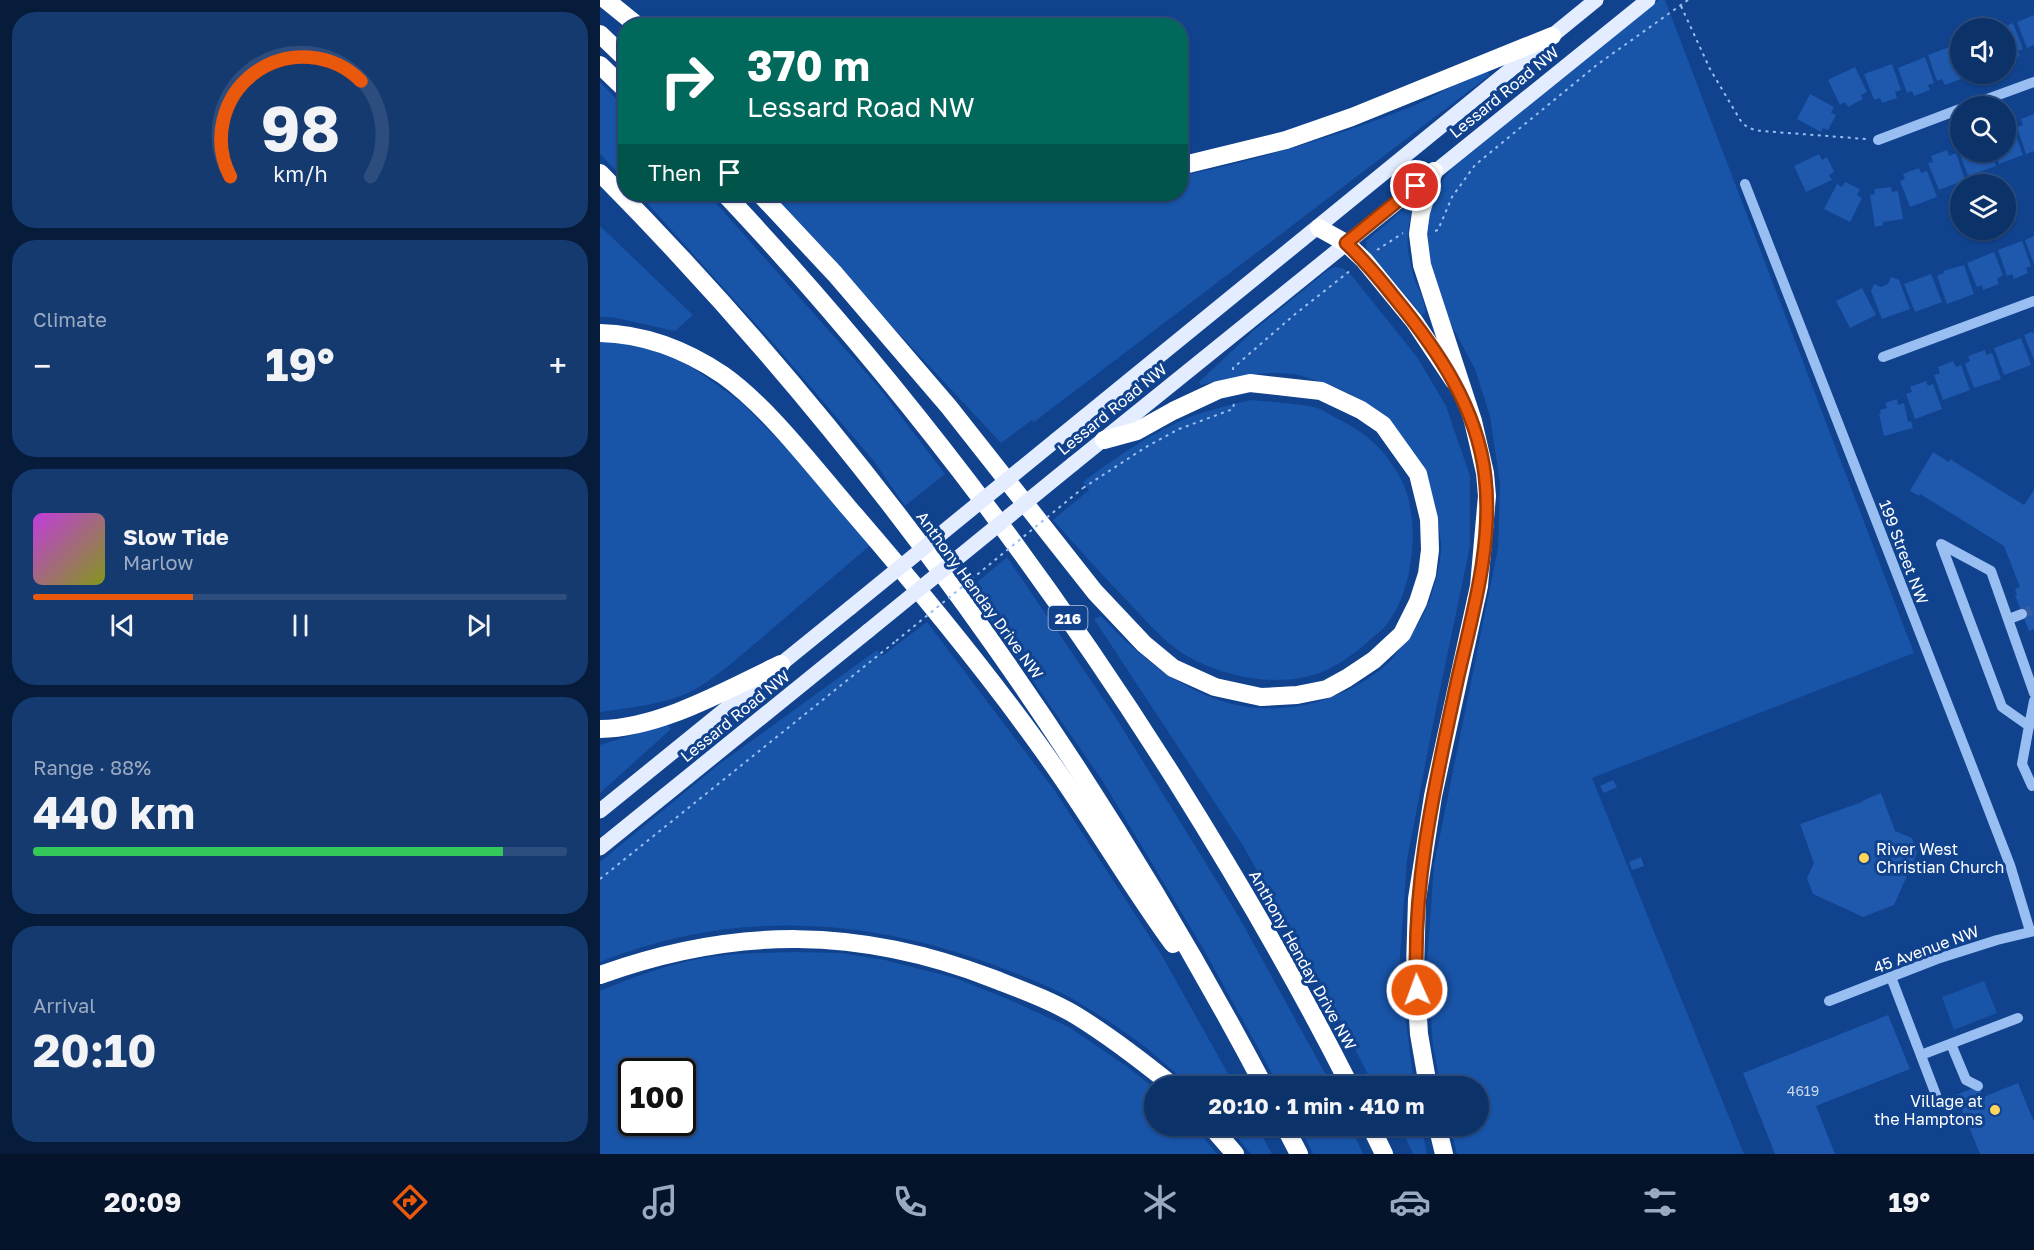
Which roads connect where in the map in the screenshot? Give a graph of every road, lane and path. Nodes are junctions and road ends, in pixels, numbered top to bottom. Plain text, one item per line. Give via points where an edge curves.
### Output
1 (606, 0) edge
2 (1596, 0) edge
3 (1648, 0) edge
4 (1688, 0) edge
5 (1681, 5) junction
6 (628, 18) edge
7 (600, 34) edge
8 (1552, 36) junction
9 (618, 51) edge
10 (600, 65) edge
11 (618, 82) edge
12 (2034, 82) edge
13 (1996, 96) edge
14 (1950, 113) edge
15 (1878, 140) joint
16 (1188, 164) edge
17 (1434, 171) junction
18 (600, 173) edge
19 (1745, 184) dead end
20 (618, 192) edge
21 (627, 201) edge
22 (731, 201) edge
23 (767, 201) edge
24 (1319, 228) junction
25 (1403, 233) dead end
26 (1427, 233) dead end
27 (1346, 243) junction
28 (1364, 260) junction
29 (2034, 301) edge
30 (600, 333) edge
31 (1883, 357) dead end
32 (1233, 378) dead end
33 (1235, 396) dead end
34 (1473, 421) junction
35 (1104, 440) junction
36 (2022, 614) tunnel mouth
37 (2009, 619) junction
38 (781, 664) junction
39 (2034, 693) edge
40 (2034, 701) edge
41 (2029, 726) junction
42 (600, 729) edge
43 (2032, 786) dead end
44 (600, 811) edge
45 (600, 848) edge
46 (600, 879) edge
47 (2032, 931) edge
48 (600, 975) edge
49 (1891, 977) junction
50 (1829, 1001) dead end
51 (2018, 1018) dead end
52 (1233, 1027) junction
53 (1951, 1044) junction
54 (1921, 1055) junction
55 (1161, 1076) edge
56 (1259, 1076) edge
57 (1345, 1076) edge
58 (1426, 1076) edge
59 (1978, 1086) dead end
60 (1936, 1095) dead end
61 (1219, 1136) edge
62 (1290, 1136) edge
63 (1375, 1136) edge
64 (1440, 1136) edge
65 (1234, 1154) edge
66 (1299, 1154) edge
67 (1384, 1154) edge
68 (1444, 1154) edge

1 - 6 highway
2 - 8 main road, Lessard Road NW
3 - 17 main road, Lessard Road NW
4 - 5 path
5 - 15 path via 1710,69 1747,127
5 - 26 path via 1598,64 1475,165 1452,197 1438,230
7 - 9 highway
8 - 16 highway via 1352,117 1286,140
8 - 24 main road, Lessard Road NW
10 - 11 highway
12 - 13 street
14 - 15 street
17 - 27 main road, Lessard Road NW
17 - 34 highway via 1418,234 1422,265
18 - 20 highway, Anthony Henday Drive NW
19 - 47 street, 199 Street NW via 2010,865
21 - 52 highway, Anthony Henday Drive NW via 780,369 964,604 1111,820
22 - 57 highway, Anthony Henday Drive NW / 216 via 836,317 921,420 1110,677 1228,866
23 - 35 highway via 949,407 1095,592 1144,644 1173,668 1215,687 1261,696 1297,695 1327,689 1347,678 1402,634 1427,574 1429,519 1418,474 1383,425 1361,410 1321,391 1250,383 1218,390 1137,431
24 - 27 highway
24 - 38 main road, Lessard Road NW, bridge
25 - 28 path
27 - 28 highway
27 - 35 main road, Lessard Road NW
28 - 32 path via 1233,368
28 - 34 highway via 1440,358
29 - 31 street
30 - 52 highway via 647,339 689,354 724,376 761,408 907,575 998,691 1049,758 1156,921
33 - 46 path, bridge via 1233,409 1179,429 1083,488
34 - 58 highway via 1487,496 1479,586 1433,796 1417,899 1419,1034
35 - 45 main road, Lessard Road NW, bridge
36 - 37 street
37 - 39 street
37 - 41 street via 1991,571 1941,544 2002,707
38 - 42 highway via 680,711 646,722
38 - 44 main road, Lessard Road NW
40 - 41 street
41 - 43 street via 2022,764
47 - 49 street, 45 Avenue NW via 1969,948
48 - 55 highway via 674,952 749,941 842,940 888,947 959,966 1076,1016
49 - 50 street, 45 Avenue NW
49 - 54 street
51 - 53 street
52 - 56 highway, Anthony Henday Drive NW
53 - 54 street
53 - 59 street via 1966,1080
54 - 60 street
61 - 65 highway
62 - 66 highway
63 - 67 highway
64 - 68 highway

